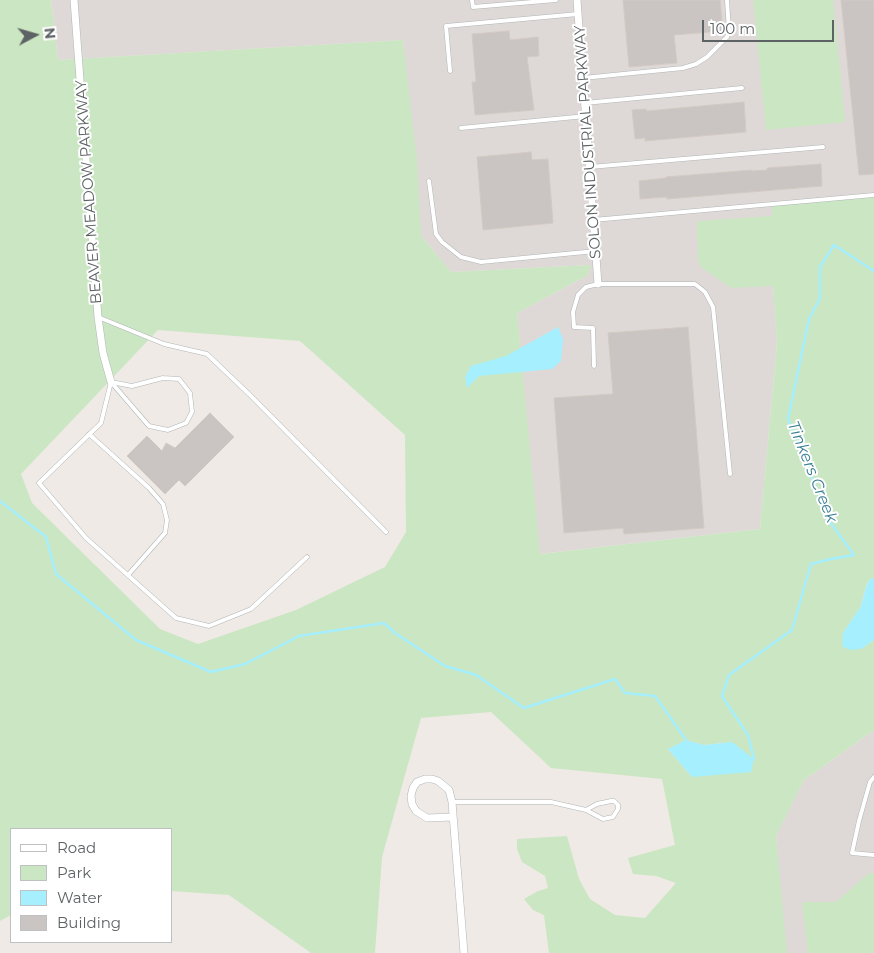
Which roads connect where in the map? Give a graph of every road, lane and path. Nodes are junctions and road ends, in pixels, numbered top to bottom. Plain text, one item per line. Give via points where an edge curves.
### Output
1 (74, 0) edge
2 (472, 0) edge
3 (556, 0) edge
4 (577, 0) edge
5 (727, 0) edge
6 (578, 14) junction
7 (450, 71) dead end
8 (583, 78) junction
9 (742, 88) dead end
10 (585, 103) junction
11 (586, 116) junction
12 (461, 128) dead end
13 (823, 147) dead end
14 (590, 167) junction
15 (429, 181) dead end
16 (874, 195) edge
17 (593, 220) junction
18 (596, 251) junction
19 (598, 284) junction
20 (98, 317) junction
21 (594, 366) dead end
22 (111, 382) junction
23 (90, 434) junction
24 (730, 474) dead end
25 (386, 532) dead end
26 (307, 557) dead end
27 (128, 575) junction
28 (874, 777) edge
29 (452, 802) junction
30 (586, 810) junction
31 (453, 817) junction
32 (874, 856) edge
33 (464, 953) edge

1 - 20 street, BEAVER MEADOW PARKWAY
2 - 3 lane via 473,7
4 - 6 street, SOLON INDUSTRIAL PARKWAY
5 - 8 lane via 727,37 707,58 696,64
6 - 7 lane via 446,26
6 - 8 street, SOLON INDUSTRIAL PARKWAY
8 - 10 street, SOLON INDUSTRIAL PARKWAY
9 - 10 lane
10 - 11 street, SOLON INDUSTRIAL PARKWAY
11 - 12 lane
11 - 14 street, SOLON INDUSTRIAL PARKWAY
13 - 14 lane
14 - 17 street, SOLON INDUSTRIAL PARKWAY
15 - 18 lane via 436,234 461,257 481,262
16 - 17 lane
17 - 18 street, SOLON INDUSTRIAL PARKWAY
18 - 19 street, SOLON INDUSTRIAL PARKWAY
19 - 21 lane via 586,287 578,295 573,312 574,327 593,328
19 - 24 lane via 695,284 705,292 713,307
20 - 22 street, BEAVER MEADOW PARKWAY
20 - 25 lane via 164,344 207,354
22 - 22 lane via 149,426 168,430 186,423 192,412 190,393 179,379 163,378 132,386
22 - 23 lane via 101,423
23 - 27 lane via 149,488 163,504 168,520 166,533
23 - 27 lane via 39,483 86,538
26 - 27 lane via 251,609 209,626 176,618
28 - 32 lane via 863,806 852,853
29 - 30 lane via 551,802
29 - 31 street
29 - 31 street via 449,790 432,779 417,782 411,796 412,804 421,815 428,818
30 - 30 lane via 603,819 616,813 618,805 611,801
31 - 33 street

